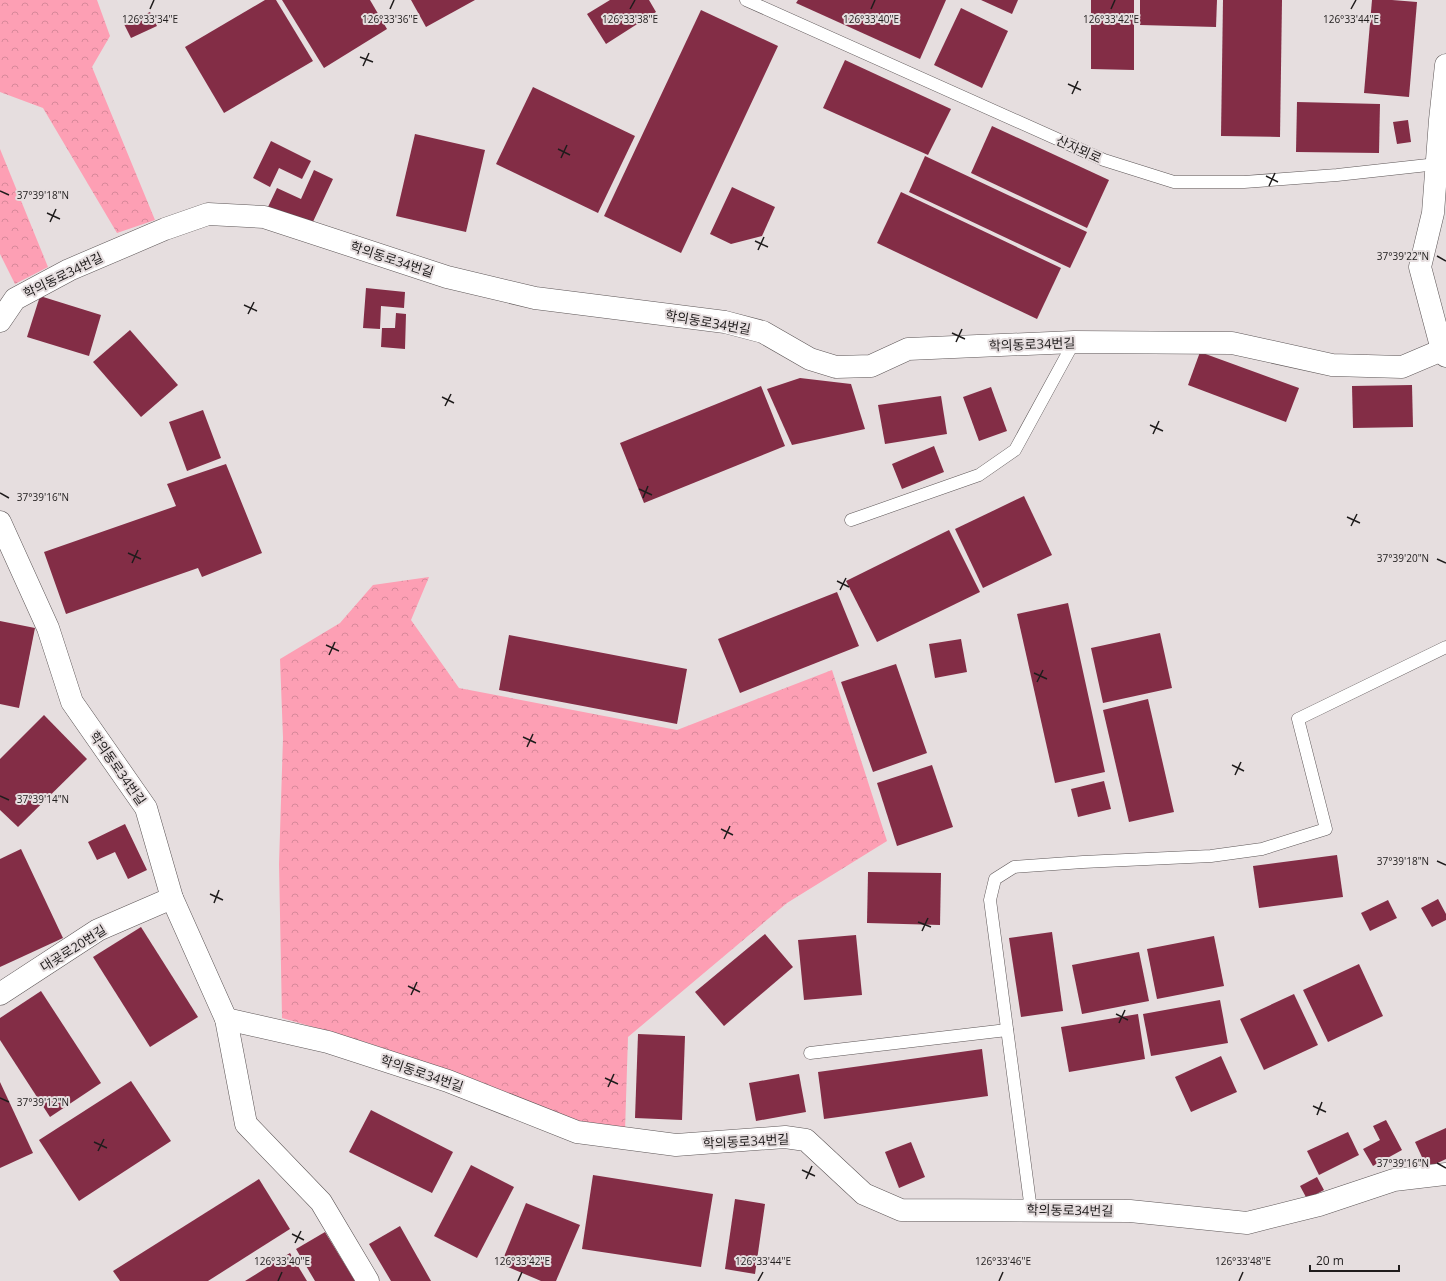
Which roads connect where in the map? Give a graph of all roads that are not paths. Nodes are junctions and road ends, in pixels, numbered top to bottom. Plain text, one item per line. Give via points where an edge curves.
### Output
1 (746, 0) edge
2 (1446, 66) edge
3 (1437, 164) junction
4 (0, 321) edge
5 (1074, 342) junction
6 (1444, 353) edge
7 (851, 520) dead end
8 (0, 522) edge
9 (1446, 647) edge
10 (172, 898) junction
11 (0, 994) edge
12 (226, 1019) junction
13 (1007, 1030) junction
14 (810, 1053) dead end
15 (1446, 1174) edge
16 (1031, 1210) junction
17 (368, 1281) edge

1 - 3 lane, 산자뫼로 via 1104,160 1174,182 1244,182
2 - 3 street
3 - 6 street via 1434,213 1420,267
4 - 5 street, 학의동로34번길 via 15,299 69,270 165,229 208,214 264,217 447,277 535,298 725,322 763,332 810,358 836,367 872,366 908,349
5 - 6 street, 학의동로34번길 via 1232,343 1332,365 1402,366
5 - 7 lane via 1015,450 979,475
8 - 10 street, 학의동로34번길 via 48,628 72,702 146,808
9 - 13 lane via 1298,719 1326,829 1262,849 1211,856 1014,867 995,879 990,900
10 - 11 street, 대곶로20번길 via 98,930
10 - 12 street, 학의동로34번길
12 - 16 street, 학의동로34번길 via 328,1042 448,1080 577,1132 676,1146 785,1137 806,1140 864,1194 901,1210
12 - 17 street, 학의동로34번길 via 246,1124 321,1202
13 - 14 lane
13 - 16 lane
15 - 16 street, 학의동로34번길 via 1394,1180 1319,1205 1247,1223 1130,1211

